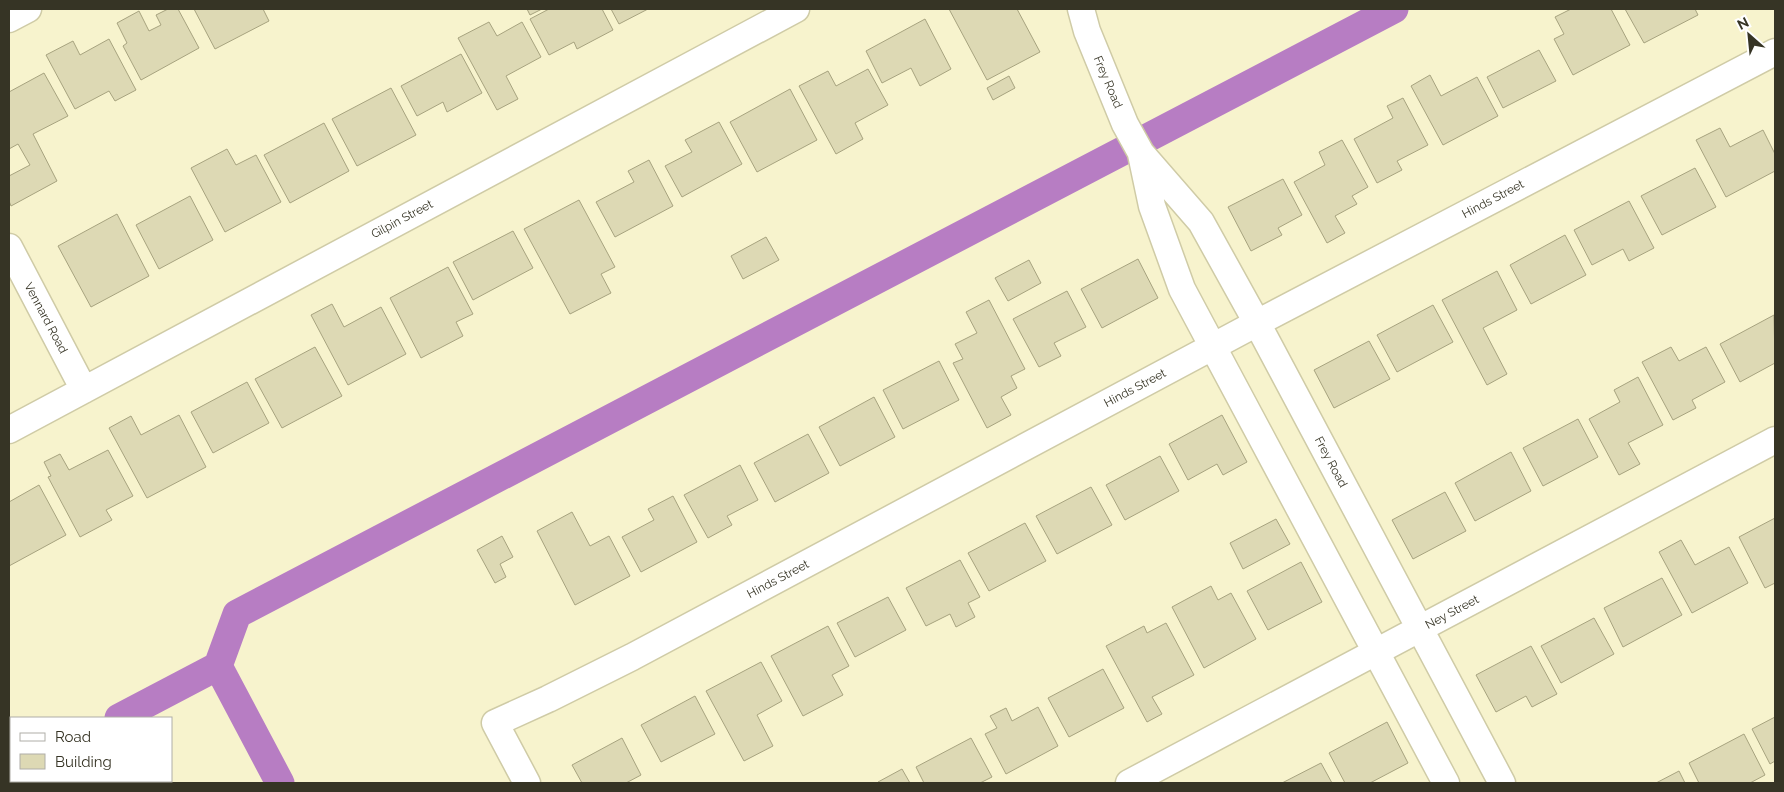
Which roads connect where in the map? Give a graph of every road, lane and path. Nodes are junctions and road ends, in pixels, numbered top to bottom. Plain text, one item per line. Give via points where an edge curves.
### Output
1 (28, 9) edge
2 (796, 9) edge
3 (1081, 9) edge
4 (9, 19) edge
5 (1775, 52) edge
6 (1141, 153) junction
7 (9, 247) edge
8 (1257, 323) junction
9 (1212, 346) junction
10 (84, 390) junction
11 (9, 430) edge
12 (1775, 440) edge
13 (1420, 629) junction
14 (1376, 652) junction
15 (527, 783) edge
16 (1129, 783) edge
17 (1446, 783) edge
18 (1502, 783) edge

1 - 4 street
2 - 10 street, Gilpin Street
3 - 6 street, Frey Road via 1086,31 1125,124
5 - 8 street, Hinds Street
6 - 8 street, Frey Road via 1202,222
6 - 9 street, Frey Road via 1152,206 1182,289
7 - 10 street, Vennard Road
8 - 9 street, Hinds Street
8 - 13 street, Frey Road
9 - 14 street, Frey Road
9 - 15 street, Hinds Street via 632,657 495,723
10 - 11 street, Gilpin Street
12 - 13 street, Ney Street
13 - 14 street, Ney Street
13 - 18 street, Frey Road
14 - 16 street, Ney Street
14 - 17 street, Frey Road

